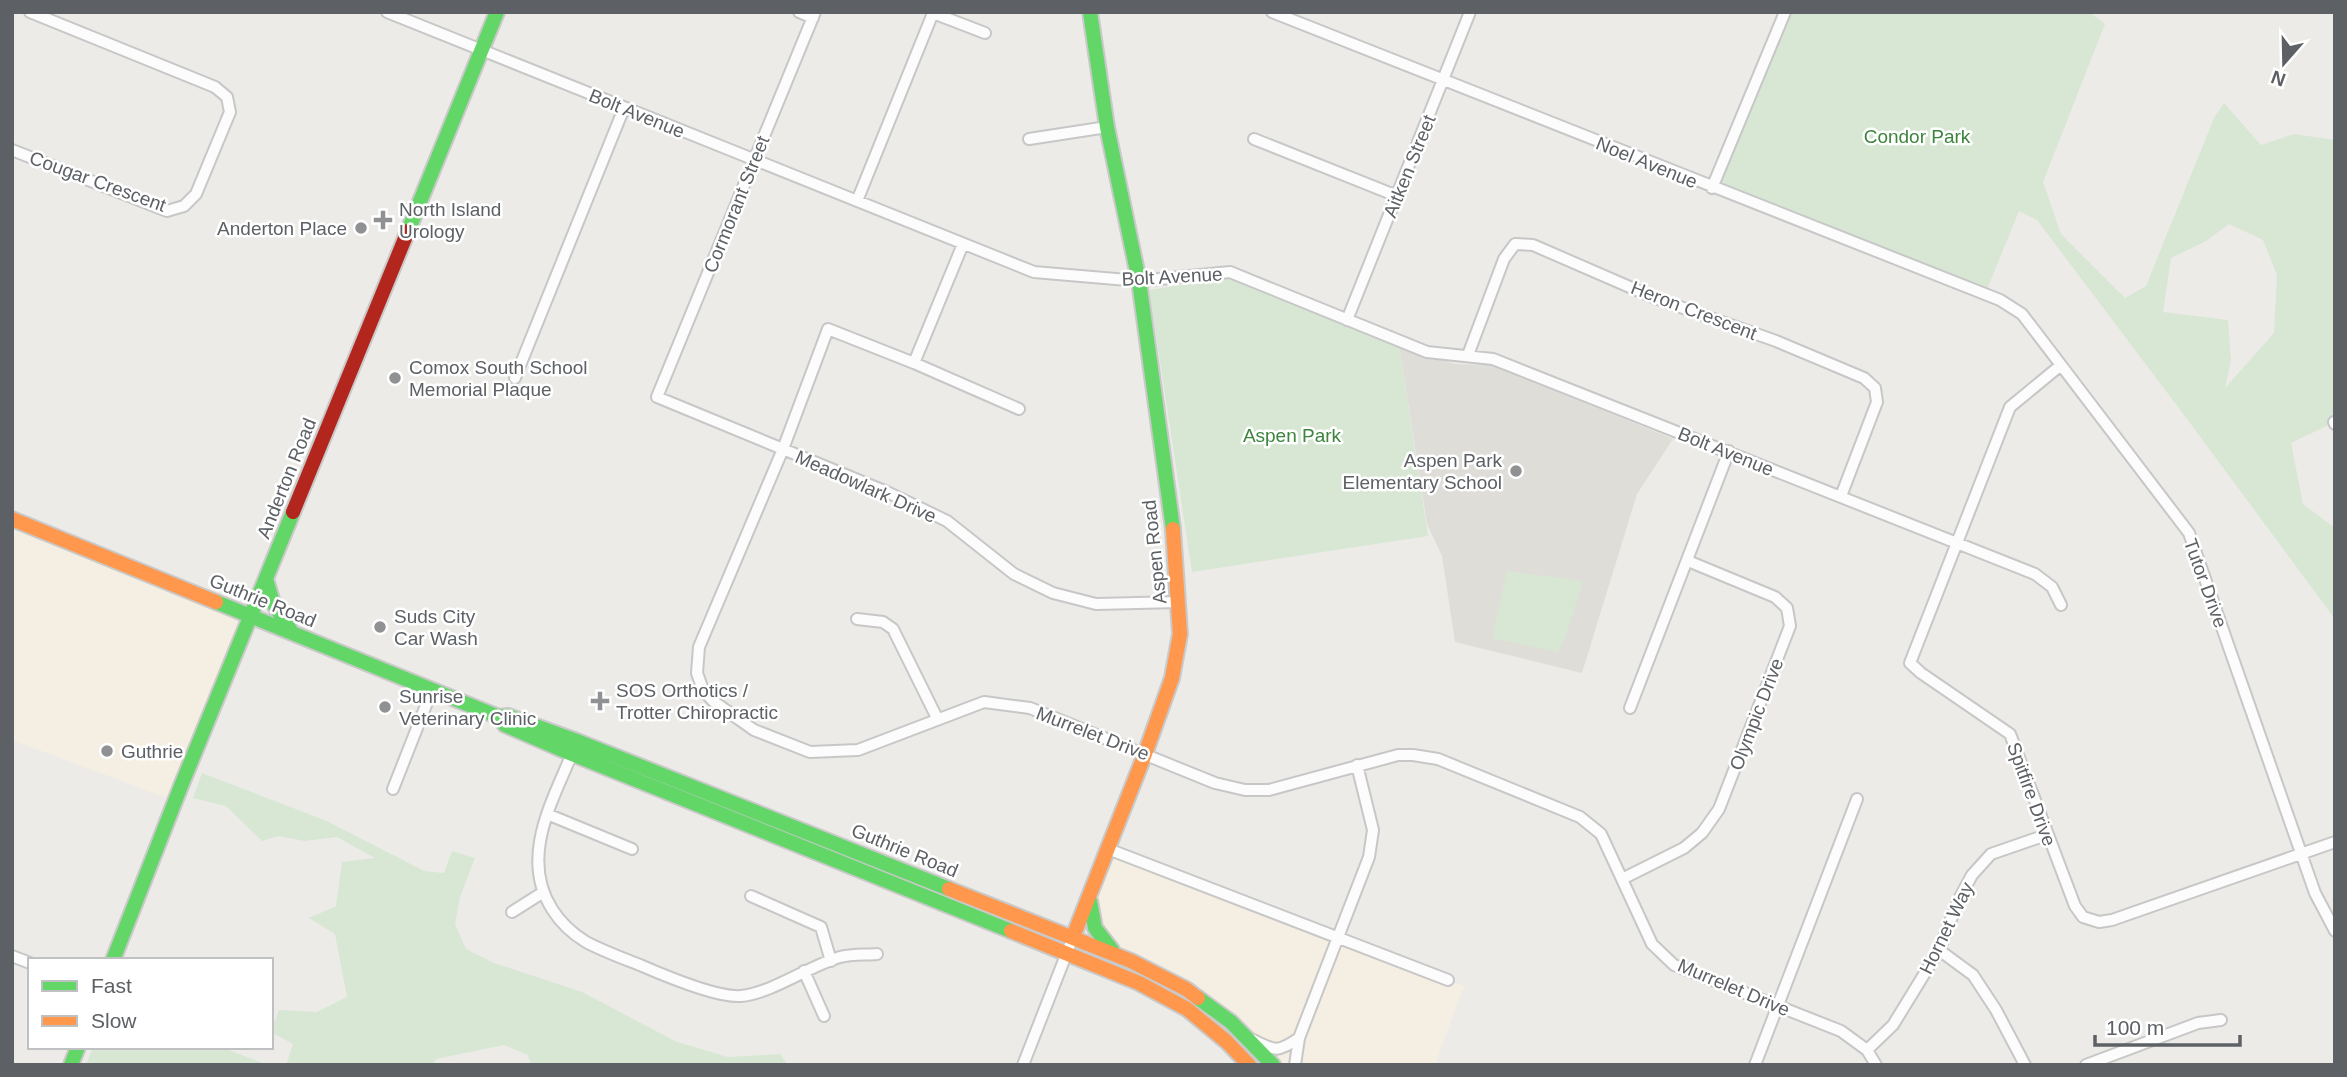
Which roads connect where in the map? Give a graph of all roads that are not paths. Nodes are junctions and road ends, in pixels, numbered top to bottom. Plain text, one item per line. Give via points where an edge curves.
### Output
1 (30, 12) edge
2 (387, 12) edge
3 (497, 12) edge
4 (799, 12) edge
5 (1090, 12) edge
6 (1272, 12) edge
7 (1470, 12) edge
8 (1785, 12) edge
9 (814, 15) edge
10 (985, 33) dead end
11 (482, 50) junction
12 (1442, 81) junction
13 (624, 108) junction
14 (1107, 127) junction
15 (1029, 139) dead end
16 (1254, 139) dead end
17 (12, 150) edge
18 (754, 160) junction
19 (1712, 188) junction
20 (1397, 195) junction
21 (857, 201) junction
22 (963, 244) junction
23 (1139, 281) junction
24 (2022, 314) joint
25 (1347, 320) junction
26 (1468, 355) junction
27 (914, 363) junction
28 (2061, 365) junction
29 (514, 378) dead end
30 (660, 401) joint
31 (1019, 409) dead end
32 (783, 449) junction
33 (1728, 451) junction
34 (1841, 496) junction
35 (12, 519) edge
36 (1956, 542) junction
37 (1688, 561) junction
38 (266, 579) junction
39 (1179, 602) junction
40 (2061, 605) dead end
41 (251, 616) junction
42 (857, 619) dead end
43 (292, 633) junction
44 (432, 690) junction
45 (1630, 708) dead end
46 (937, 718) junction
47 (574, 747) junction
48 (1145, 754) junction
49 (1357, 765) junction
50 (393, 789) dead end
51 (1857, 799) dead end
52 (547, 814) junction
53 (2046, 835) junction
54 (2335, 842) edge
55 (632, 849) dead end
56 (1108, 849) junction
57 (2301, 854) junction
58 (1622, 879) junction
59 (542, 893) junction
60 (1090, 893) junction
61 (751, 895) dead end
62 (512, 912) dead end
63 (2335, 932) edge
64 (1073, 937) junction
65 (1338, 938) junction
66 (1939, 950) junction
67 (1067, 952) junction
68 (877, 954) dead end
69 (12, 956) edge
70 (1118, 956) junction
71 (114, 958) edge
72 (831, 961) junction
73 (28, 963) edge
74 (804, 971) junction
75 (1448, 980) dead end
76 (1777, 1006) junction
77 (824, 1016) dead end
78 (2221, 1020) dead end
79 (1247, 1038) junction
80 (1298, 1038) junction
81 (1867, 1050) junction
82 (1023, 1065) edge
83 (1250, 1065) edge
84 (1273, 1065) edge
85 (1295, 1065) edge
86 (1755, 1065) edge
87 (1876, 1065) edge
88 (2025, 1065) edge
89 (2086, 1065) edge

1 - 17 street, Cougar Crescent via 215,87 227,97 230,112 196,194 184,206 167,211
2 - 11 street, Bolt Avenue
3 - 11 main road, Anderton Road
4 - 9 street
5 - 14 main road, Aspen Road
6 - 12 street, Noel Avenue
7 - 12 street, Aitken Street
8 - 19 street
9 - 18 street, Cormorant Street
10 - 21 street via 933,13
11 - 13 street, Bolt Avenue
11 - 38 main road, Anderton Road
12 - 19 street, Noel Avenue
12 - 20 street, Aitken Street
13 - 18 street, Bolt Avenue
13 - 29 street
14 - 15 street
14 - 23 main road, Aspen Road
16 - 20 street
18 - 21 street, Bolt Avenue
18 - 30 street, Cormorant Street
19 - 24 street, Noel Avenue via 2000,300
20 - 25 street, Aitken Street
21 - 22 street, Bolt Avenue
22 - 23 street, Bolt Avenue via 1034,272
22 - 27 street
23 - 25 street, Bolt Avenue via 1230,272
23 - 39 main road, Aspen Road
24 - 28 street, Tutor Drive
25 - 26 street, Bolt Avenue via 1427,352
26 - 33 street, Bolt Avenue via 1493,359
26 - 34 street, Heron Crescent via 1504,259 1515,244 1533,245 1655,298 1864,378 1875,388 1877,402
27 - 31 street
27 - 32 street, Murrelet Drive via 828,329
28 - 36 street, Spitfire Drive via 2010,407
28 - 57 street, Tutor Drive via 2189,533
30 - 32 street, Meadowlark Drive
32 - 39 street, Meadowlark Drive via 947,521 1014,574 1053,593 1096,604
32 - 46 street, Murrelet Drive via 699,647 697,673 703,690 754,730 810,752 858,750
33 - 34 street, Bolt Avenue
33 - 37 street
34 - 36 street, Bolt Avenue
35 - 41 main road, Guthrie Road
36 - 40 street, Bolt Avenue via 2035,574 2052,587
36 - 53 street, Spitfire Drive via 1910,663 2010,734
37 - 45 street
37 - 58 street, Olympic Drive via 1776,597 1787,608 1790,626 1719,809 1684,848
38 - 41 main road, Anderton Road
38 - 43 main road via 273,603
39 - 48 main road, Aspen Road via 1180,634 1172,678
41 - 43 main road, Guthrie Road
41 - 71 main road, Anderton Road
42 - 46 street via 883,622 893,629
43 - 44 main road, Guthrie Road
44 - 47 main road, Guthrie Road via 499,717 508,716
44 - 50 street
46 - 48 street, Murrelet Drive via 984,702 1030,708
47 - 52 street
47 - 64 main road, Guthrie Road
47 - 67 main road, Guthrie Road
48 - 49 street, Murrelet Drive via 1215,783 1245,790 1269,790
48 - 56 main road, Aspen Road
49 - 58 street, Murrelet Drive via 1398,755 1437,760 1580,817 1601,834
49 - 65 street via 1373,830 1369,858
51 - 76 street
52 - 55 street
52 - 59 street via 539,844
53 - 57 street, Spitfire Drive via 2075,906 2084,917 2099,922
53 - 66 street, Hornet Way via 1991,855 1972,875
54 - 57 street, Spitfire Drive
56 - 60 main road, Aspen Road
56 - 65 street
57 - 63 street, Tutor Drive
58 - 76 street, Murrelet Drive via 1652,944 1674,965
59 - 62 street
59 - 74 street via 559,920 585,941 714,992 740,996
60 - 64 main road, Aspen Road
60 - 70 main road via 1095,930
61 - 72 street via 821,927
64 - 67 street, Aspen Road
64 - 70 main road, Guthrie Road
65 - 75 street
65 - 80 street
66 - 81 street, Hornet Way via 1893,1025
66 - 88 street via 1973,975
67 - 82 street, Aspen Road
67 - 83 main road, Guthrie Road via 1186,1009
68 - 72 street
69 - 73 street
70 - 79 main road, Guthrie Road via 1186,989
72 - 74 street
74 - 77 street
76 - 81 street, Murrelet Drive via 1841,1031
76 - 86 street
78 - 89 street via 2198,1023
79 - 80 street via 1278,1049
79 - 84 main road, Guthrie Road
80 - 85 street
81 - 87 street

